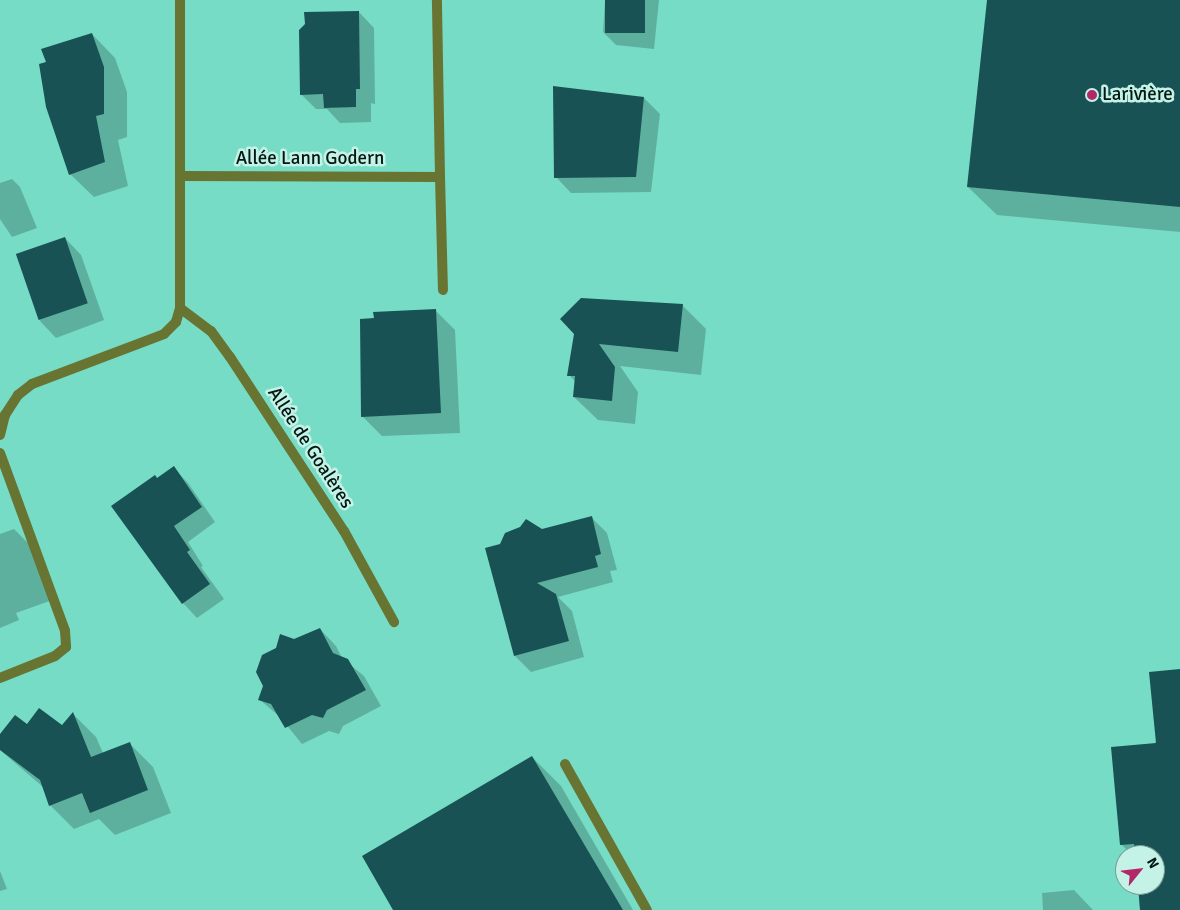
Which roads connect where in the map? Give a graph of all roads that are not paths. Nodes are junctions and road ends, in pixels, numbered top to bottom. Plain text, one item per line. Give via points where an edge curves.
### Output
1 (180, 0) edge
2 (438, 0) edge
3 (180, 176) junction
4 (440, 177) junction
5 (443, 290) dead end
6 (180, 308) junction
7 (0, 435) edge
8 (0, 453) edge
9 (394, 622) dead end
10 (0, 678) edge
11 (565, 764) dead end
12 (647, 910) edge

1 - 3 street
2 - 4 street
3 - 4 street, Allée Lann Godern
3 - 6 street
4 - 5 street
6 - 7 street via 176,322 164,334 32,384 18,395 5,415
6 - 9 street, Allée de Goalères via 211,331 230,357 344,531
8 - 10 street via 65,631 66,647 55,656
11 - 12 street

